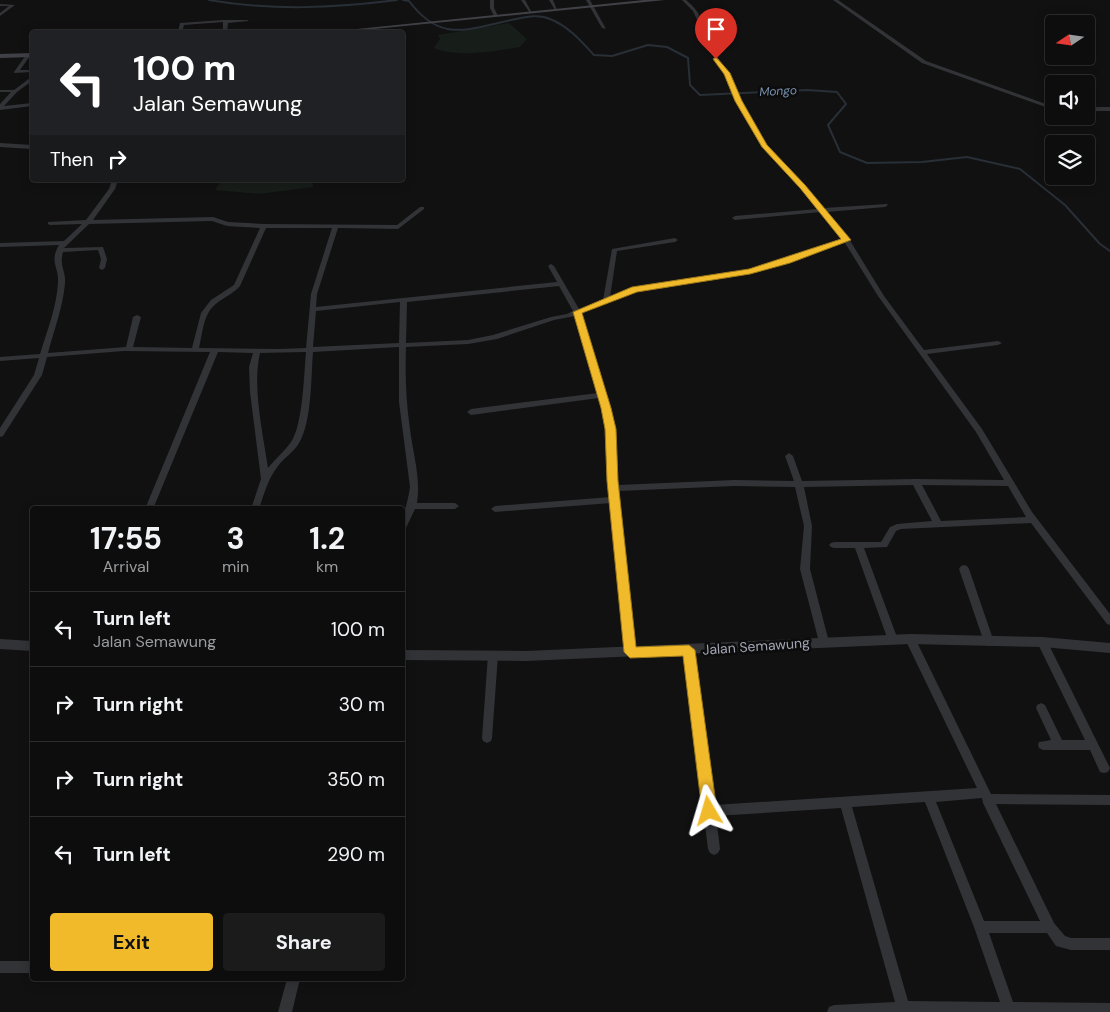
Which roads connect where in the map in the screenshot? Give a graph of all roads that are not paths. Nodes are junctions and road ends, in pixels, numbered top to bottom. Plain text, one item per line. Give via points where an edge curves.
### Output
1 (492, 0) edge
2 (523, 0) edge
3 (551, 0) edge
4 (662, 0) edge
5 (684, 0) edge
6 (835, 0) edge
7 (641, 1) edge
8 (590, 3) edge
9 (0, 5) edge
10 (556, 9) junction
11 (531, 12) junction
12 (0, 15) edge
13 (496, 15) junction
14 (247, 21) dead end
15 (226, 22) junction
16 (604, 28) dead end
17 (181, 30) edge
18 (226, 30) edge
19 (354, 30) edge
20 (30, 55) edge
21 (0, 56) edge
22 (30, 71) edge
23 (30, 82) edge
24 (15, 90) junction
25 (0, 92) edge
26 (30, 105) edge
27 (1045, 106) edge
28 (0, 107) edge
29 (1095, 109) edge
30 (1110, 109) edge
31 (0, 145) edge
32 (30, 147) edge
33 (114, 182) edge
34 (885, 205) dead end
35 (422, 208) dead end
36 (821, 209) junction
37 (735, 218) dead end
38 (50, 223) dead end
39 (87, 224) junction
40 (264, 226) junction
41 (335, 228) junction
42 (675, 240) dead end
43 (846, 240) junction
44 (65, 242) junction
45 (0, 245) edge
46 (60, 250) junction
47 (552, 266) dead end
48 (102, 268) dead end
49 (562, 284) junction
50 (404, 300) junction
51 (606, 302) junction
52 (314, 309) junction
53 (577, 312) junction
54 (137, 316) dead end
55 (998, 343) dead end
56 (403, 345) junction
57 (130, 349) junction
58 (196, 349) junction
59 (215, 350) junction
60 (257, 350) junction
61 (309, 350) junction
62 (923, 352) junction
63 (44, 354) junction
64 (0, 359) edge
65 (602, 395) junction
66 (471, 412) dead end
67 (0, 434) edge
68 (789, 456) dead end
69 (265, 479) junction
70 (916, 482) junction
71 (1010, 483) junction
72 (799, 484) junction
73 (614, 488) junction
74 (615, 500) junction
75 (150, 506) edge
76 (256, 506) edge
77 (413, 506) junction
78 (455, 506) dead end
79 (495, 509) dead end
80 (1033, 520) junction
81 (405, 524) edge
82 (938, 524) junction
83 (834, 545) dead end
84 (858, 545) junction
85 (964, 569) dead end
86 (1110, 621) edge
87 (910, 639) junction
88 (893, 640) junction
89 (824, 642) junction
90 (989, 642) junction
91 (1042, 642) junction
92 (0, 644) edge
93 (30, 646) edge
94 (1110, 648) edge
95 (689, 650) junction
96 (630, 652) junction
97 (405, 655) edge
98 (493, 655) junction
99 (1041, 708) dead end
100 (487, 738) dead end
101 (1091, 744) junction
102 (1043, 745) dead end
103 (1059, 745) junction
104 (1104, 768) dead end
105 (928, 796) junction
106 (985, 796) junction
107 (1110, 800) edge
108 (845, 802) junction
109 (709, 811) junction
110 (714, 849) dead end
111 (980, 927) junction
112 (1050, 927) junction
113 (1110, 944) edge
114 (0, 967) edge
115 (30, 967) edge
116 (293, 981) edge
117 (903, 1008) junction
118 (1110, 1010) edge
119 (1010, 1011) edge
120 (285, 1012) edge
121 (834, 1012) edge

1 - 13 street
2 - 11 street
3 - 10 street
4 - 7 main road
5 - 36 street via 695,11 700,22 700,35 727,73 764,146
6 - 27 street via 924,62
7 - 8 main road
8 - 10 main road
8 - 16 street
9 - 12 street via 13,5
10 - 11 main road
11 - 13 main road
13 - 19 main road
14 - 15 street
15 - 17 street via 184,24
15 - 18 street
20 - 21 main road
20 - 22 street via 16,72
23 - 24 street
24 - 25 street
24 - 28 street
26 - 28 street
29 - 30 street
31 - 32 street
33 - 39 street
34 - 36 street
35 - 41 street via 398,226
36 - 37 street
36 - 43 street
38 - 39 street
39 - 40 street via 213,219 227,224
39 - 44 street
40 - 41 street
40 - 58 street via 237,286 206,309
41 - 52 street via 314,294
42 - 51 street via 614,250
43 - 51 street via 750,272 645,287
43 - 62 street via 881,296
44 - 45 street
44 - 46 street
46 - 48 street via 101,248
46 - 63 street via 57,267 62,280
47 - 49 street
49 - 50 street
49 - 53 street
50 - 52 street
50 - 56 street
51 - 53 street
52 - 61 street
53 - 56 street via 468,342
53 - 65 street
54 - 57 street
55 - 62 street
56 - 61 street
56 - 77 street via 404,416 410,448
57 - 58 street
57 - 63 street
58 - 59 street
59 - 60 street
59 - 75 street
60 - 61 street
60 - 69 street via 254,392
61 - 69 street via 306,404 296,443
62 - 71 street via 979,431
63 - 64 street
63 - 67 street via 38,375
65 - 66 street
65 - 73 street via 610,429
68 - 72 street
69 - 76 street
70 - 71 street
70 - 72 street
70 - 82 street
71 - 80 street
72 - 73 street
72 - 89 street via 808,526 805,569
73 - 74 street
74 - 79 street
74 - 96 street
77 - 78 street
77 - 81 street
80 - 82 street
80 - 86 street
82 - 84 street via 900,526 893,530 884,545
83 - 84 street
84 - 88 street
85 - 90 street
87 - 88 street, Jalan Semawung
87 - 90 street, Jalan Semawung
87 - 106 street
88 - 89 street, Jalan Semawung
89 - 95 street, Jalan Semawung
90 - 91 street, Jalan Semawung
91 - 94 street, Jalan Semawung
91 - 101 street
92 - 93 street
95 - 96 street, Jalan Semawung
95 - 109 street
96 - 98 street, Jalan Semawung
97 - 98 street, Jalan Semawung
98 - 100 street
99 - 103 street
101 - 103 street
101 - 104 street
102 - 103 street
105 - 106 street
105 - 108 street
105 - 111 street
106 - 107 street
106 - 112 street
108 - 109 street
108 - 117 street
109 - 110 street
111 - 112 street
111 - 119 street
112 - 113 street via 1061,941 1070,944
114 - 115 street
116 - 120 street
117 - 119 street
117 - 121 street
118 - 119 street

